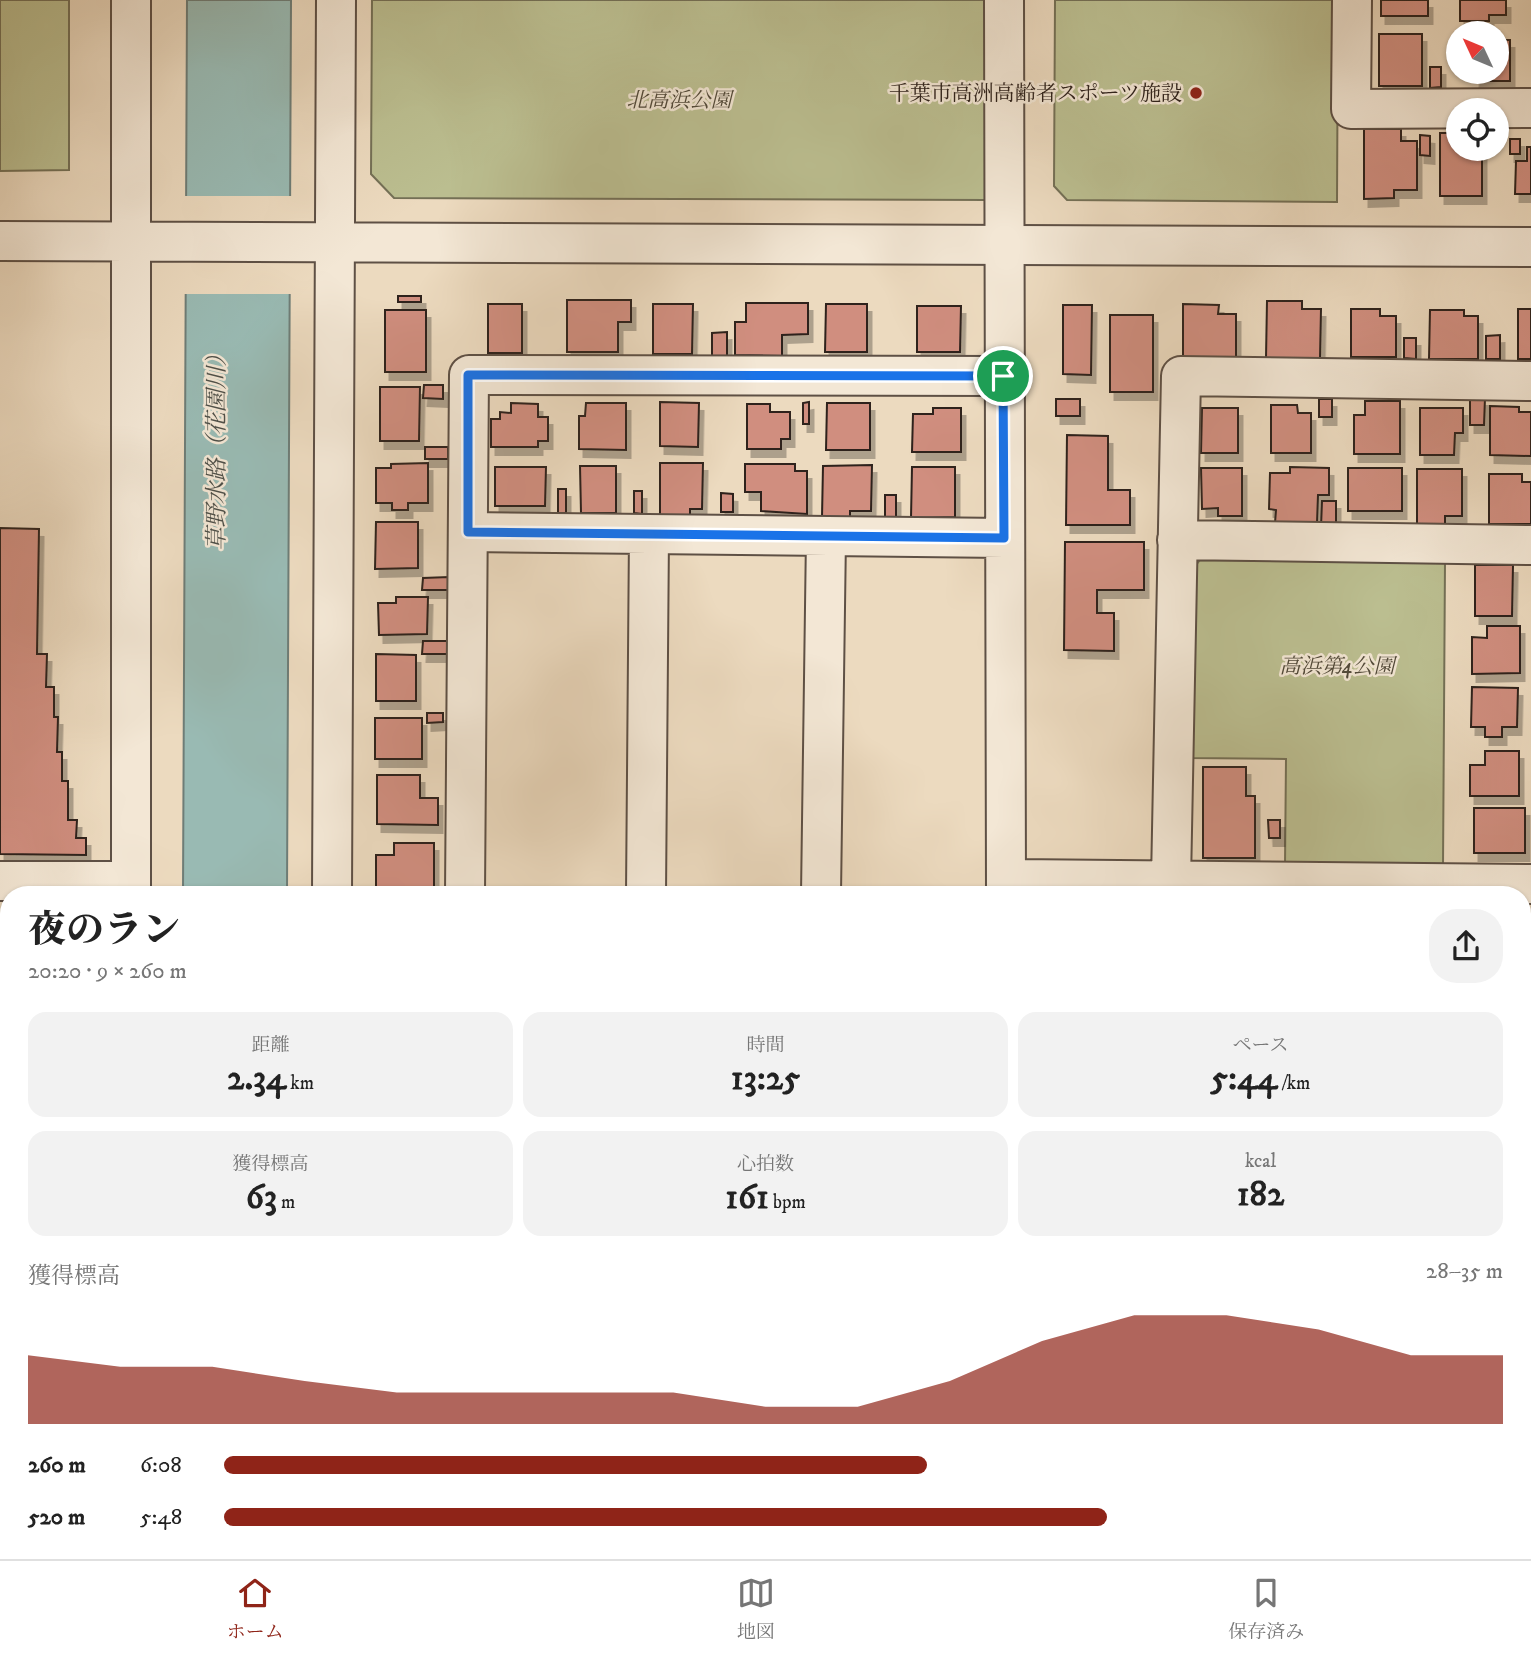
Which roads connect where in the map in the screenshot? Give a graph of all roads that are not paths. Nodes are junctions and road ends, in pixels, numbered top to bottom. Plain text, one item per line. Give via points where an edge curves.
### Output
1 (131, 0) edge
2 (336, 0) edge
3 (1004, 0) edge
4 (1352, 0) edge
5 (1531, 108) edge
6 (335, 240) junction
7 (0, 241) edge
8 (130, 241) junction
9 (1007, 245) junction
10 (1531, 247) edge
11 (1003, 376) junction
12 (1531, 381) edge
13 (468, 532) junction
14 (649, 534) junction
15 (826, 536) junction
16 (1004, 538) junction
17 (1177, 540) junction
18 (1531, 545) edge
19 (0, 881) edge
20 (1171, 881) junction
21 (1531, 884) edge
22 (94, 886) edge
23 (131, 886) edge
24 (332, 886) edge
25 (465, 886) edge
26 (646, 886) edge
27 (821, 886) edge
28 (1006, 886) edge
29 (1034, 886) edge

1 - 8 street
2 - 6 street
3 - 9 street
4 - 5 street via 1351,109
6 - 8 street
6 - 9 street
6 - 24 street
7 - 8 street
8 - 23 street
9 - 10 street
9 - 11 street
11 - 13 street via 468,375
11 - 16 street
12 - 17 street via 1181,376
13 - 14 street
13 - 25 street
14 - 15 street
14 - 26 street
15 - 16 street
15 - 27 street
16 - 28 street
17 - 18 street
17 - 20 street
19 - 22 street
20 - 21 street
20 - 29 street

